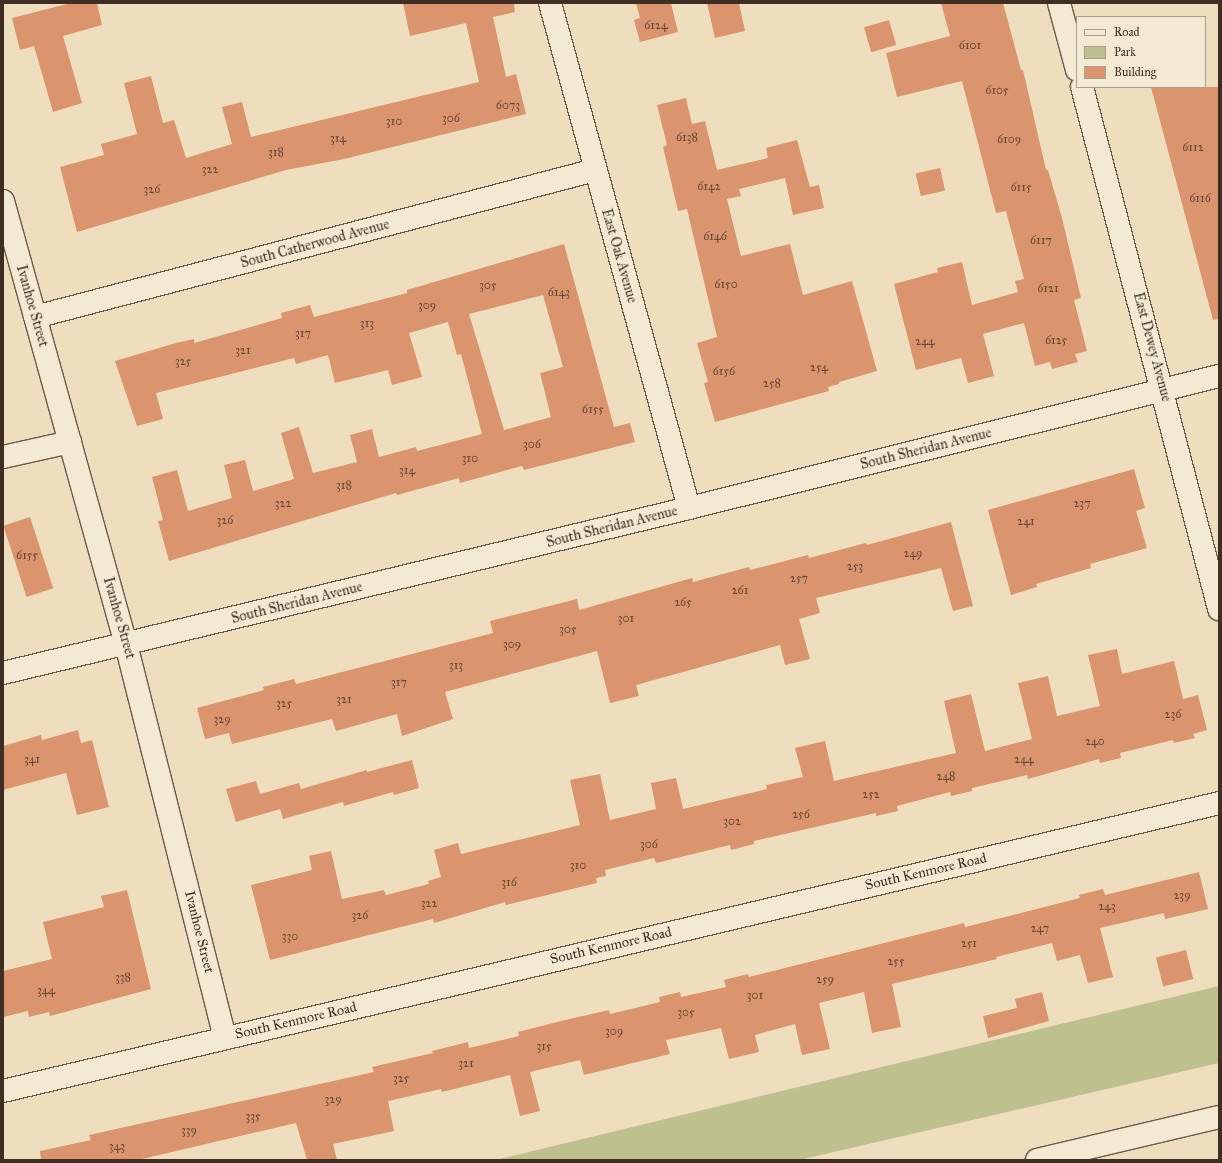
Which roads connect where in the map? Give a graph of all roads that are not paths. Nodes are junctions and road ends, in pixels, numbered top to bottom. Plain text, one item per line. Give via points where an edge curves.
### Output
1 (550, 3) edge
2 (1059, 3) edge
3 (1076, 66) edge
4 (1082, 88) edge
5 (595, 170) junction
6 (4, 212) edge
7 (35, 317) junction
8 (1219, 376) edge
9 (1163, 390) junction
10 (70, 442) junction
11 (3, 457) edge
12 (689, 508) junction
13 (1219, 608) edge
14 (126, 644) junction
15 (3, 673) edge
16 (1219, 803) edge
17 (225, 1037) junction
18 (3, 1091) edge
19 (1219, 1118) edge
20 (1037, 1160) edge

1 - 5 street, East Oak Avenue
2 - 3 street
4 - 9 street, East Dewey Avenue
5 - 7 street, South Catherwood Avenue
5 - 12 street, East Oak Avenue
6 - 7 street, Ivanhoe Street
7 - 10 street, Ivanhoe Street
8 - 9 street, South Sheridan Avenue
9 - 12 street, South Sheridan Avenue
9 - 13 street, East Dewey Avenue
10 - 11 street
10 - 14 street, Ivanhoe Street
12 - 14 street, South Sheridan Avenue
14 - 15 street, South Sheridan Avenue
14 - 17 street, Ivanhoe Street
16 - 17 street, South Kenmore Road
17 - 18 street, South Kenmore Road
19 - 20 street

